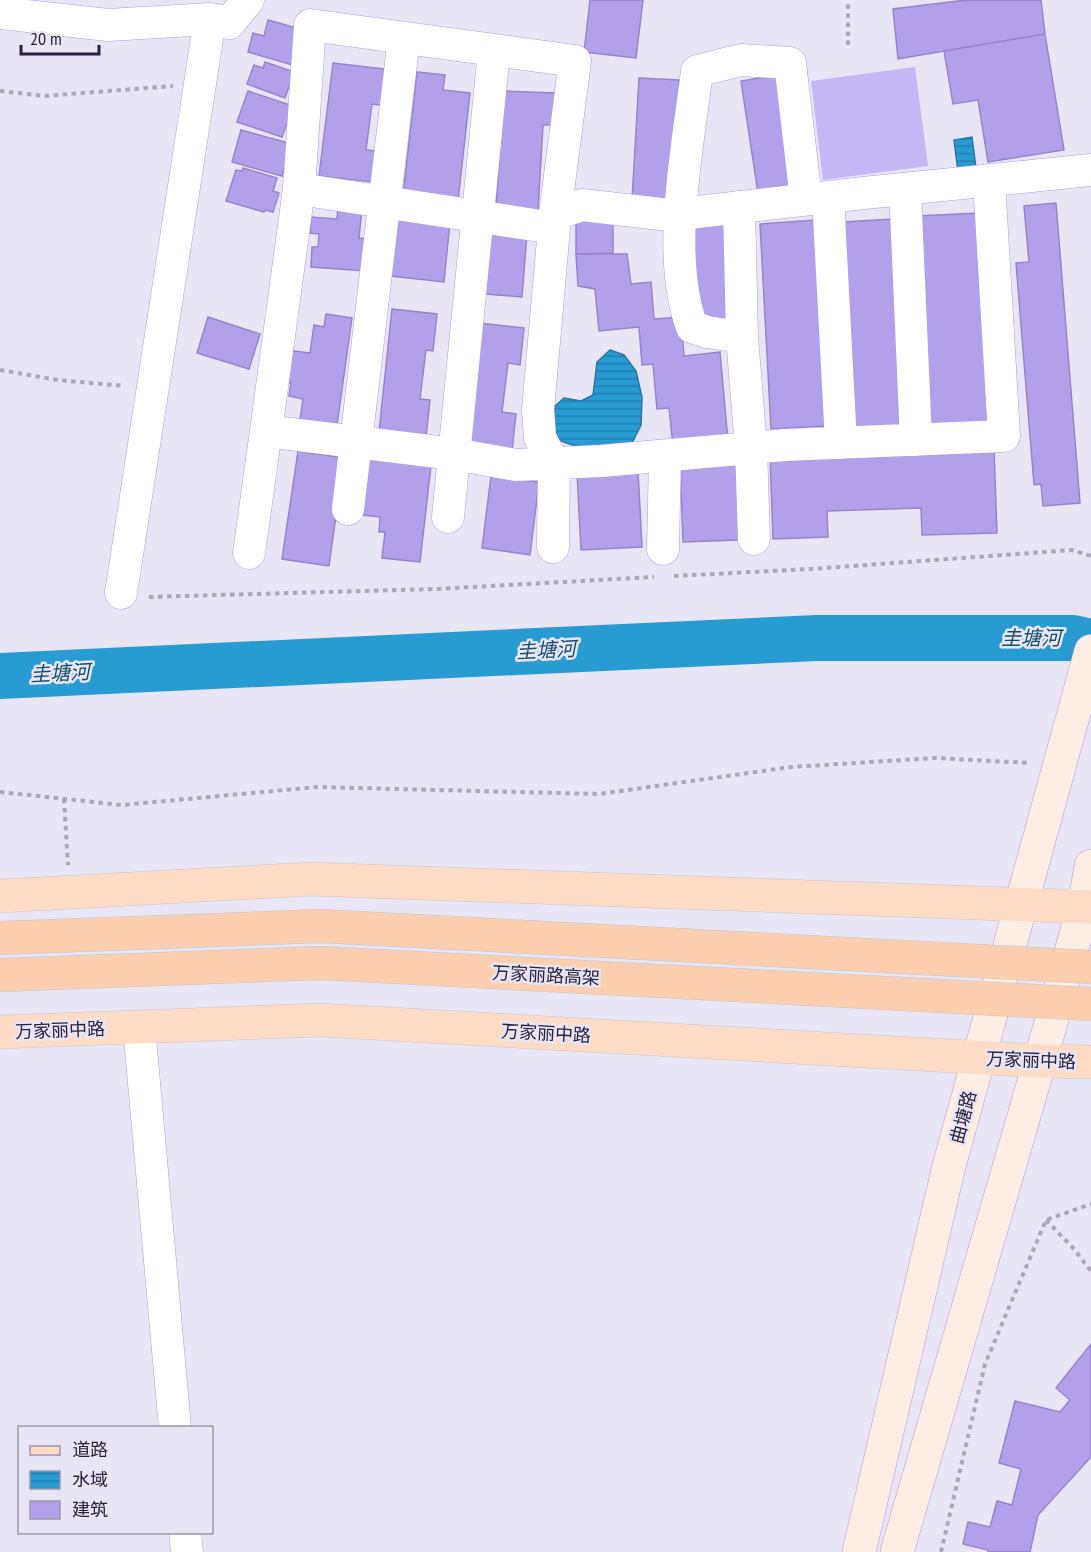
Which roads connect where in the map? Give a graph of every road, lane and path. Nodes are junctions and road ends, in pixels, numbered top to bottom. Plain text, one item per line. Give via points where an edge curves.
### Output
1 (248, 0) edge
2 (848, 0) edge
3 (0, 13) edge
4 (210, 19) junction
5 (404, 38) junction
6 (848, 45) dead end
7 (494, 51) junction
8 (200, 84) junction
9 (0, 91) edge
10 (1091, 170) edge
11 (989, 180) junction
12 (299, 189) junction
13 (905, 189) junction
14 (817, 198) junction
15 (384, 202) junction
16 (739, 207) junction
17 (680, 214) junction
18 (477, 216) junction
19 (554, 221) junction
20 (742, 337) junction
21 (0, 370) edge
22 (153, 389) junction
23 (266, 431) junction
24 (916, 440) junction
25 (356, 442) junction
26 (841, 443) junction
27 (751, 448) junction
28 (454, 454) junction
29 (664, 456) junction
30 (554, 464) junction
31 (348, 509) dead end
32 (448, 517) dead end
33 (754, 539) dead end
34 (553, 548) dead end
35 (249, 553) dead end
36 (1091, 556) edge
37 (664, 568) junction
38 (121, 593) joint
39 (1091, 651) edge
40 (1064, 751) junction
41 (0, 792) edge
42 (64, 799) junction
43 (1091, 866) edge
44 (70, 892) junction
45 (0, 896) edge
46 (1022, 904) junction
47 (1087, 907) edge
48 (0, 938) edge
49 (1091, 967) edge
50 (0, 975) edge
51 (1091, 1004) edge
52 (139, 1027) junction
53 (0, 1032) edge
54 (979, 1058) junction
55 (1040, 1061) junction
56 (1091, 1062) edge
57 (1091, 1204) edge
58 (1046, 1220) junction
59 (1091, 1271) edge
60 (175, 1426) edge
61 (185, 1534) edge
62 (187, 1552) edge
63 (859, 1552) edge
64 (897, 1552) edge
65 (941, 1552) edge

1 - 4 street via 229,23
2 - 6 path
3 - 4 street via 108,25
4 - 8 street
5 - 7 street
5 - 12 street via 310,25
5 - 15 street
7 - 18 street
7 - 19 street via 575,61
8 - 9 path via 44,96
8 - 22 street
10 - 11 street
11 - 13 street
11 - 24 street via 1004,436
12 - 15 street
12 - 23 street
13 - 14 street
13 - 24 street
14 - 16 street
14 - 17 street via 790,63 741,60 697,70
14 - 26 street
15 - 18 street
15 - 25 street
16 - 17 street
16 - 20 street
17 - 19 street via 582,205
17 - 20 street via 685,307 692,327
18 - 19 street
18 - 28 street
19 - 30 street via 538,410 540,438
20 - 27 street
21 - 22 path
22 - 38 street
23 - 25 street
23 - 35 street
24 - 26 street
25 - 28 street
25 - 31 street
26 - 27 street
27 - 29 street
27 - 33 street
28 - 30 street via 516,465
28 - 32 street
29 - 30 street
29 - 37 street
30 - 34 street
36 - 37 path via 1072,550 811,569
37 - 38 path via 435,589 130,598
39 - 40 main road, 曲塘路
40 - 42 path via 791,767 599,794 317,787 122,805
40 - 46 main road, 曲塘路
41 - 42 path
42 - 44 path
43 - 47 main road
44 - 45 main road
44 - 46 main road via 311,879
46 - 47 main road
46 - 54 main road, 曲塘路
47 - 55 main road
48 - 49 highway, 万家丽路高架, bridge via 321,926
50 - 51 highway, 万家丽路高架, bridge via 321,963
52 - 53 main road, 万家丽中路
52 - 54 main road, 万家丽中路 via 320,1020
52 - 60 street
54 - 55 main road, 万家丽中路
54 - 63 main road, 曲塘路 via 949,1166
55 - 56 main road, 万家丽中路
55 - 64 main road
57 - 58 path
58 - 59 path
58 - 65 path via 985,1364
61 - 62 street

